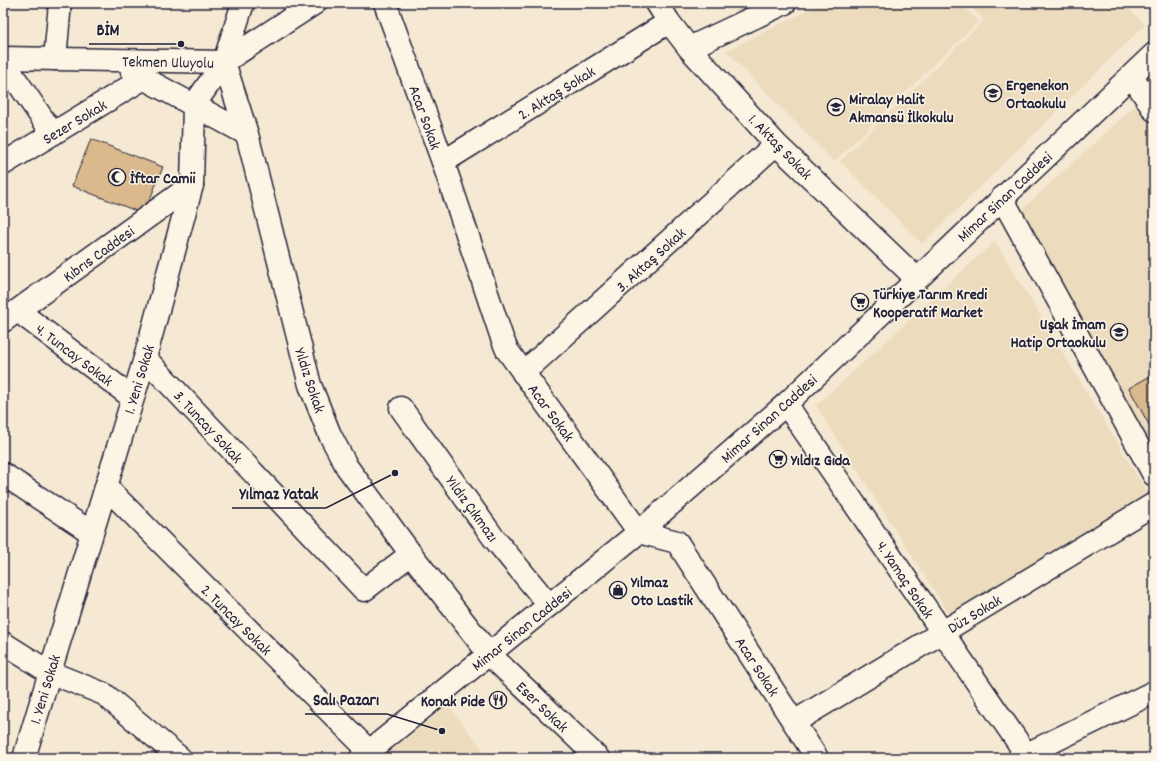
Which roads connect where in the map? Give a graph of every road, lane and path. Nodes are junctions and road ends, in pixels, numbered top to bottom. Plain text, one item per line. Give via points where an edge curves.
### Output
1 (60, 3) edge
2 (243, 3) edge
3 (315, 3) edge
4 (385, 3) edge
5 (657, 3) edge
6 (785, 3) edge
7 (669, 22) junction
8 (689, 48) junction
9 (1154, 54) edge
10 (3, 58) edge
11 (55, 59) junction
12 (112, 60) junction
13 (3, 61) edge
14 (224, 62) junction
15 (1132, 76) junction
16 (144, 78) junction
17 (194, 105) junction
18 (1154, 110) edge
19 (53, 134) junction
20 (247, 134) junction
21 (776, 144) junction
22 (443, 162) junction
23 (3, 164) edge
24 (192, 185) junction
25 (1002, 198) junction
26 (917, 279) junction
27 (10, 316) edge
28 (145, 358) junction
29 (523, 373) junction
30 (133, 398) junction
31 (786, 404) junction
32 (401, 408) dead end
33 (1151, 464) edge
34 (3, 474) edge
35 (106, 487) junction
36 (1154, 504) edge
37 (639, 532) junction
38 (92, 533) junction
39 (411, 554) junction
40 (549, 605) junction
41 (942, 632) junction
42 (3, 643) edge
43 (488, 654) junction
44 (49, 672) junction
45 (1154, 692) edge
46 (794, 722) junction
47 (365, 754) edge
48 (1022, 756) edge
49 (24, 758) edge
50 (180, 758) edge
51 (598, 758) edge
52 (817, 758) edge

1 - 11 street
2 - 14 street
3 - 14 street, Tekmen Uluyolu
4 - 22 street, Acar Sokak
5 - 7 street, 1. Aktaş Sokak
6 - 8 street
7 - 8 street, 1. Aktaş Sokak
7 - 22 street, 2. Aktaş Sokak
8 - 21 street, 1. Aktaş Sokak
9 - 15 street, Mimar Sinan Caddesi
10 - 11 street, Tekmen Uluyolu
11 - 12 street, Tekmen Uluyolu
12 - 14 street, Tekmen Uluyolu
12 - 16 street
13 - 19 street
14 - 17 street
14 - 20 street, Yıldız Sokak
15 - 18 street
15 - 25 street, Mimar Sinan Caddesi
16 - 17 street
16 - 19 street, Sezer Sokak
17 - 20 street
17 - 24 street, 1. Yeni Sokak
19 - 23 street, Sezer Sokak
20 - 39 street, Yıldız Sokak via 310,385 330,435 347,467
21 - 26 street, 1. Aktaş Sokak
21 - 29 street, 3. Aktaş Sokak
22 - 29 street, Acar Sokak via 502,338
24 - 27 street, Kıbrıs Caddesi
24 - 28 street, 1. Yeni Sokak
25 - 26 street, Mimar Sinan Caddesi
25 - 33 street
26 - 31 street, Mimar Sinan Caddesi
27 - 30 street, 4. Tuncay Sokak
28 - 30 street, 1. Yeni Sokak
28 - 39 street, 3. Tuncay Sokak via 364,590
29 - 37 street, Acar Sokak
30 - 35 street, 1. Yeni Sokak
31 - 37 street, Mimar Sinan Caddesi
31 - 41 street, 4. Yamaç Sokak
32 - 40 street, Yıldız Çıkmazı via 493,537
34 - 38 street
35 - 38 street, 1. Yeni Sokak
35 - 47 street, 2. Tuncay Sokak
36 - 41 street, Düz Sokak
37 - 40 street, Mimar Sinan Caddesi
37 - 46 street, Acar Sokak via 677,542
38 - 44 street, 1. Yeni Sokak
39 - 43 street, Yıldız Sokak
40 - 43 street, Mimar Sinan Caddesi
41 - 46 street, Düz Sokak
41 - 48 street, 4. Yamaç Sokak
42 - 44 street
43 - 47 street, Mimar Sinan Caddesi
43 - 51 street, Eser Sokak
44 - 49 street, 1. Yeni Sokak
44 - 50 street via 104,694
45 - 48 street
46 - 52 street, Acar Sokak

